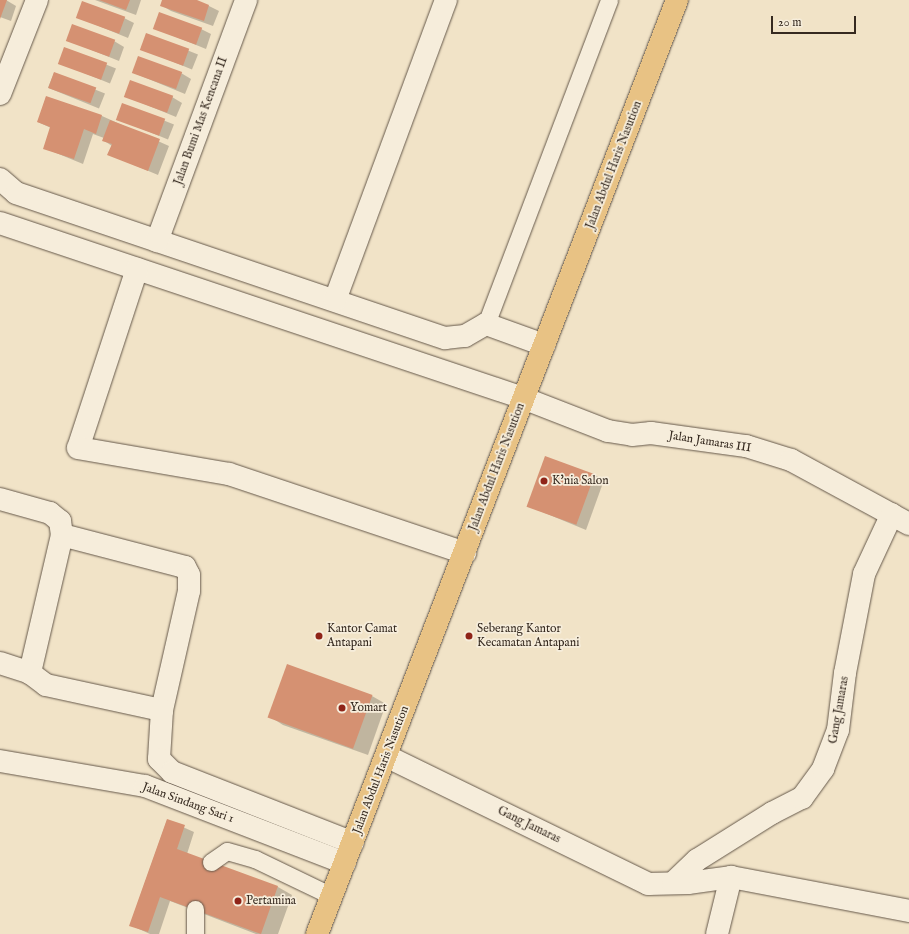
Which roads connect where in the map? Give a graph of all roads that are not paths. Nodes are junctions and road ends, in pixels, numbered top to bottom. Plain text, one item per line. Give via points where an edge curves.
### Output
1 (37, 0) edge
2 (246, 0) edge
3 (446, 0) edge
4 (609, 0) edge
5 (677, 0) edge
6 (0, 94) edge
7 (0, 179) edge
8 (0, 223) edge
9 (157, 241) junction
10 (137, 269) junction
11 (335, 300) junction
12 (486, 324) junction
13 (544, 345) junction
14 (523, 398) junction
15 (0, 499) edge
16 (901, 519) edge
17 (62, 535) junction
18 (465, 553) junction
19 (0, 664) edge
20 (30, 673) junction
21 (162, 710) junction
22 (386, 756) junction
23 (0, 761) edge
24 (353, 843) junction
25 (211, 862) dead end
26 (346, 863) junction
27 (732, 877) junction
28 (673, 883) junction
29 (332, 896) junction
30 (195, 909) dead end
31 (909, 911) edge
32 (195, 934) edge
33 (317, 934) edge
34 (717, 934) edge

1 - 6 street
2 - 9 street, Jalan Bumi Mas Kencana II
3 - 11 street
4 - 12 lane
5 - 13 highway, Jalan Abdul Haris Nasution
7 - 9 street via 16,193
8 - 10 street, Jalan Jamaras III
9 - 11 street
10 - 14 street, Jalan Jamaras III
10 - 18 street via 78,448 229,474
11 - 12 street via 445,338 465,336
12 - 13 street
13 - 14 highway, Jalan Abdul Haris Nasution
14 - 16 street, Jalan Jamaras III via 618,434 650,433 746,446 791,460
14 - 18 highway, Jalan Abdul Haris Nasution
15 - 17 street via 50,513 60,521
16 - 28 street, Gang Jamaras via 864,574 845,673 838,730 823,769 802,798 772,813 697,860
17 - 20 street
17 - 21 street via 185,566 189,574 189,591
18 - 22 highway, Jalan Abdul Haris Nasution
19 - 20 street
20 - 21 street via 46,685
21 - 24 street via 159,759 172,772
22 - 24 highway, Jalan Abdul Haris Nasution
22 - 28 street, Gang Jamaras via 648,884
23 - 26 street, Jalan Sindang Sari 1 via 145,786
24 - 26 highway, Jalan Abdul Haris Nasution
25 - 29 lane via 227,851 255,859
26 - 29 highway, Jalan Abdul Haris Nasution
27 - 28 street, Gang Jamaras
27 - 31 street, Gang Jamaras
27 - 34 street
29 - 33 highway, Jalan Abdul Haris Nasution
30 - 32 lane

